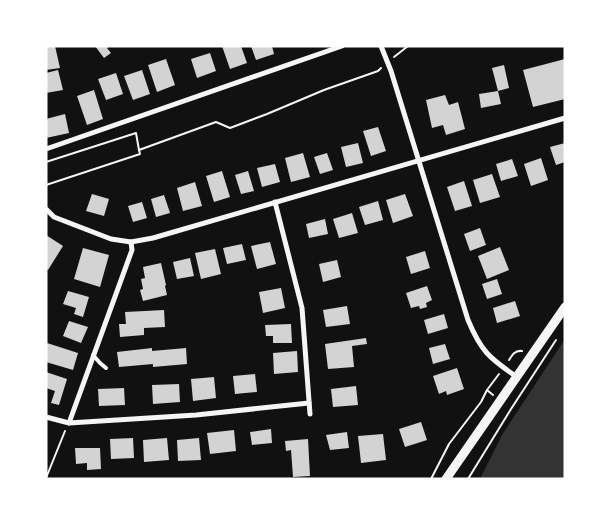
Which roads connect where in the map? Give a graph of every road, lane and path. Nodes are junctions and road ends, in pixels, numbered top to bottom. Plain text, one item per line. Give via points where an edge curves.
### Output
1 (342, 46) edge
2 (381, 46) edge
3 (408, 46) edge
4 (387, 62) junction
5 (565, 118) edge
6 (46, 149) edge
7 (139, 150) junction
8 (418, 161) junction
9 (46, 162) edge
10 (46, 186) edge
11 (275, 202) junction
12 (46, 209) edge
13 (132, 242) junction
14 (565, 307) edge
15 (560, 334) dead end
16 (93, 355) junction
17 (106, 368) dead end
18 (517, 378) junction
19 (487, 390) dead end
20 (309, 402) junction
21 (310, 414) dead end
22 (46, 417) edge
23 (69, 423) junction
24 (46, 478) edge
25 (431, 479) edge
26 (446, 479) edge
27 (468, 479) edge

1 - 6 street
2 - 4 street
3 - 4 path
4 - 7 path via 378,71 230,128 216,122
4 - 8 street
5 - 8 street
7 - 9 path via 136,133
7 - 10 path via 140,154
8 - 11 street
8 - 18 street via 476,340 492,360
11 - 13 street
11 - 20 street via 302,308
12 - 13 street via 54,217 112,239
13 - 16 street via 132,250
14 - 18 street
15 - 27 path
16 - 17 lane
16 - 23 street
18 - 26 street
19 - 25 path via 449,444
20 - 21 street
20 - 23 street via 196,415
22 - 23 street
23 - 24 path

